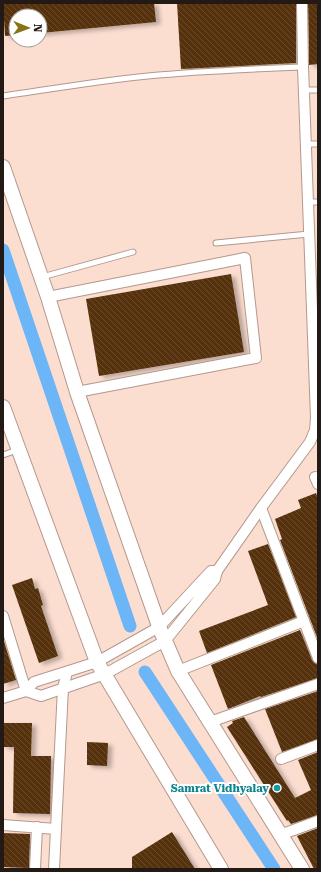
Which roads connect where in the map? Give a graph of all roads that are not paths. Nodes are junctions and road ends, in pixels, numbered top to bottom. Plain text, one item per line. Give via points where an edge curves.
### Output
1 (302, 3) edge
2 (303, 67) junction
3 (304, 90) junction
4 (318, 90) edge
5 (3, 96) edge
6 (306, 144) junction
7 (318, 144) edge
8 (3, 168) edge
9 (313, 202) edge
10 (309, 234) junction
11 (216, 243) dead end
12 (133, 252) dead end
13 (41, 278) junction
14 (48, 297) junction
15 (315, 317) edge
16 (77, 392) junction
17 (3, 407) edge
18 (18, 450) junction
19 (3, 455) edge
20 (261, 508) junction
21 (217, 571) junction
22 (4, 621) edge
23 (304, 621) junction
24 (159, 626) junction
25 (165, 641) junction
26 (318, 658) edge
27 (101, 668) junction
28 (178, 671) junction
29 (67, 672) junction
30 (318, 684) edge
31 (63, 688) junction
32 (26, 691) junction
33 (3, 698) edge
34 (210, 722) junction
35 (318, 745) edge
36 (282, 759) dead end
37 (318, 821) edge
38 (3, 825) edge
39 (37, 827) junction
40 (56, 828) junction
41 (280, 835) junction
42 (35, 869) edge
43 (54, 869) edge
44 (222, 869) edge
45 (302, 869) edge

1 - 2 street
2 - 3 street
2 - 5 lane via 147,76
3 - 4 lane
3 - 6 street
6 - 7 lane
6 - 9 street
8 - 13 main road
9 - 10 street
10 - 11 lane
10 - 15 street
12 - 13 lane
13 - 14 main road
14 - 16 main road
14 - 16 street via 245,258 256,358
15 - 20 street via 314,430 310,442
16 - 24 main road
17 - 18 main road
18 - 19 lane
18 - 27 main road
20 - 21 street
20 - 23 street
21 - 24 street via 211,571
21 - 25 street via 215,580
22 - 32 street
23 - 26 street
23 - 28 street
24 - 25 main road
24 - 27 street
25 - 27 street
25 - 28 main road
27 - 29 street
27 - 31 street
27 - 44 main road
28 - 34 main road
29 - 31 street
29 - 32 street via 34,682
30 - 34 street
31 - 32 street via 41,696
31 - 40 street
32 - 33 street
34 - 41 main road
35 - 36 street
37 - 41 street
38 - 39 street
39 - 40 street
39 - 42 street
40 - 43 street
41 - 45 main road

